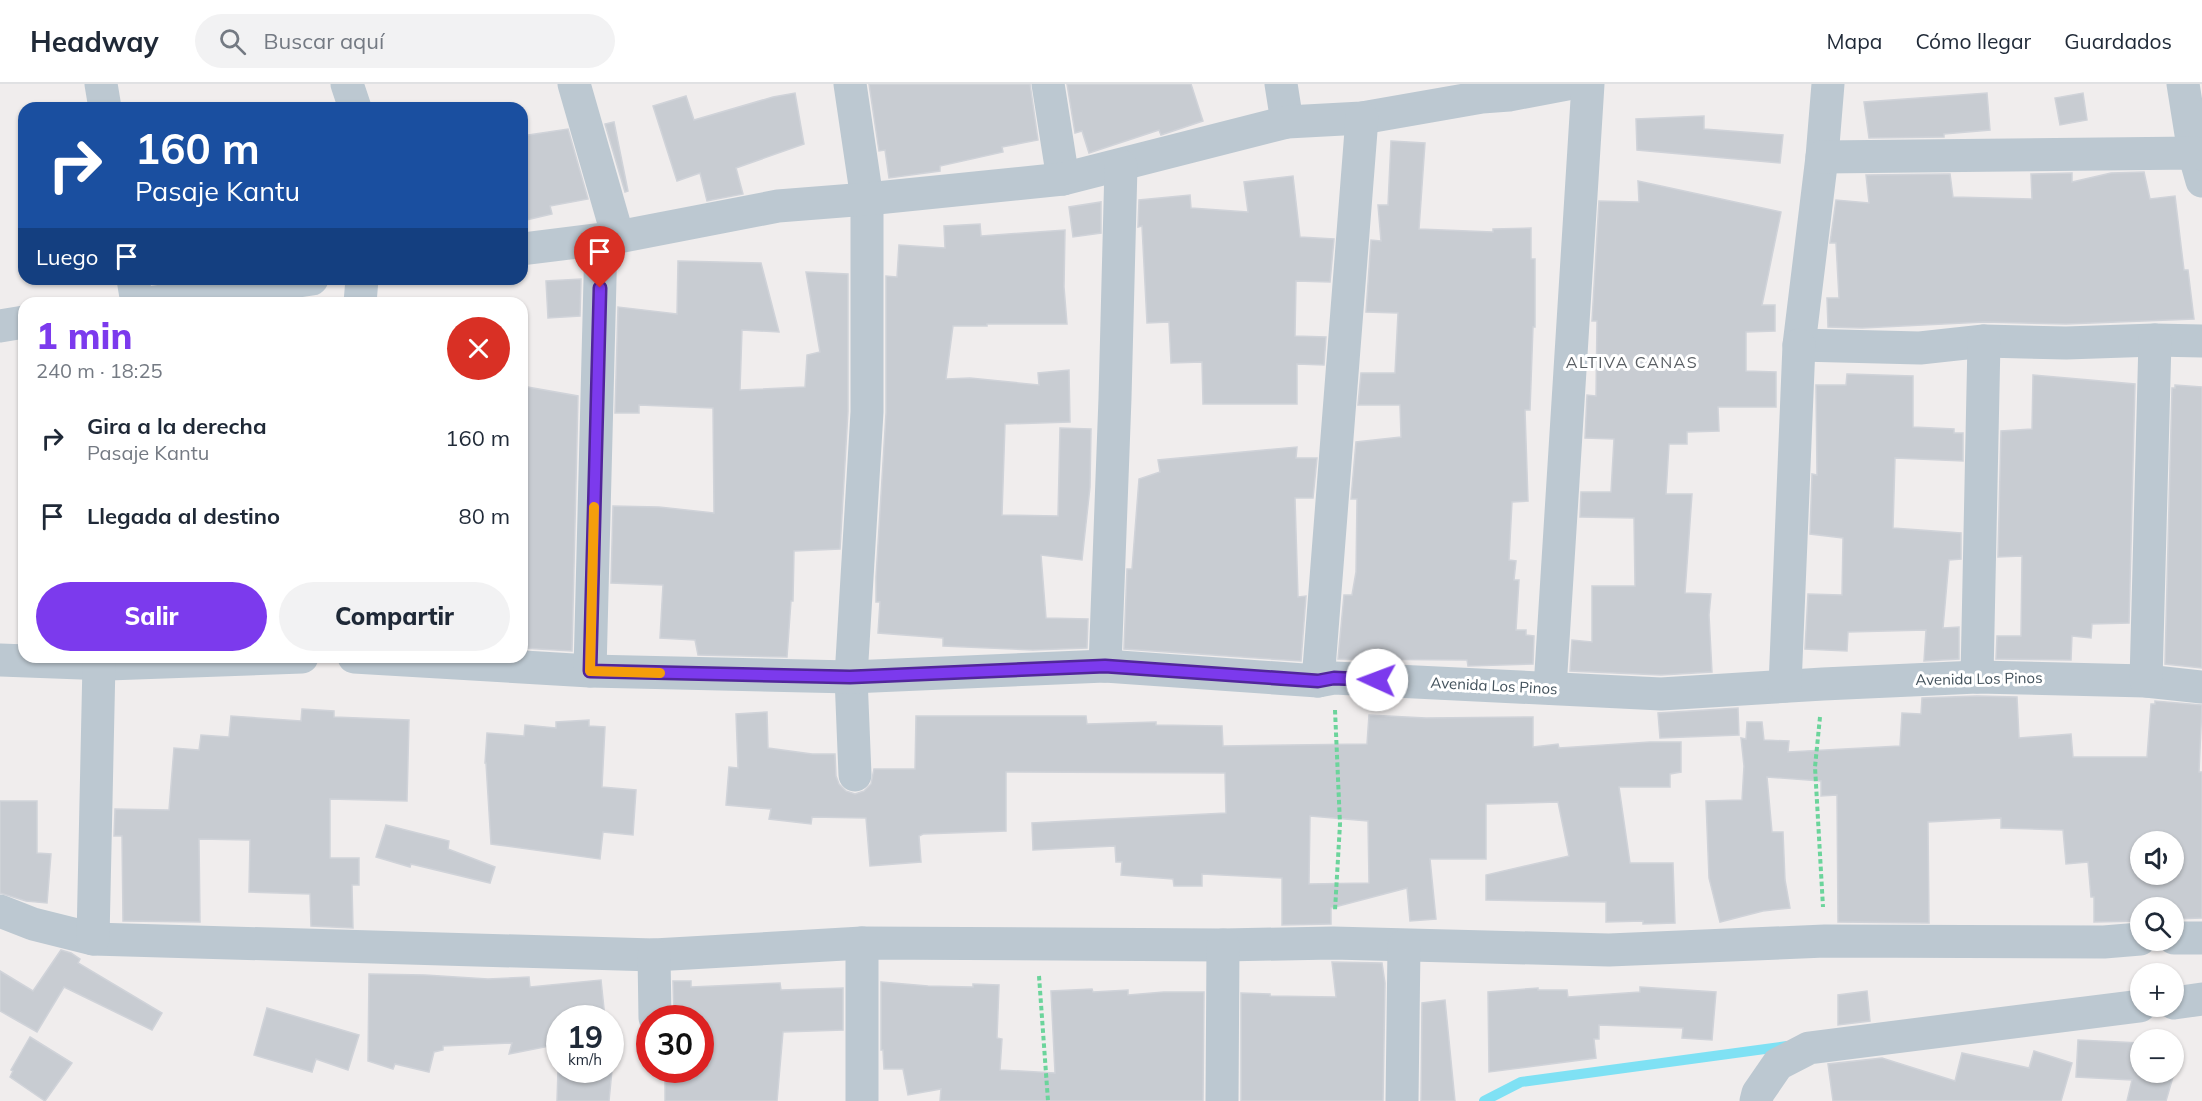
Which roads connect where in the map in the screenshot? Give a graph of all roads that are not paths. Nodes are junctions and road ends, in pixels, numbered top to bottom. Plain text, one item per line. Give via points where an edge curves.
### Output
1 (101, 84) edge
2 (347, 84) edge
3 (574, 84) edge
4 (850, 84) edge
5 (1048, 84) edge
6 (1281, 84) edge
7 (1567, 84) edge
8 (1588, 84) edge
9 (1828, 84) edge
10 (2183, 84) edge
11 (1481, 91) edge
12 (104, 102) edge
13 (353, 102) edge
14 (1362, 118) junction
15 (1287, 122) junction
16 (1822, 157) junction
17 (2199, 163) edge
18 (1121, 166) junction
19 (1063, 179) junction
20 (867, 199) junction
21 (610, 239) junction
22 (528, 248) edge
23 (271, 285) edge
24 (189, 297) edge
25 (18, 323) edge
26 (0, 326) edge
27 (2155, 340) junction
28 (1984, 341) junction
29 (2202, 341) edge
30 (1799, 345) junction
31 (0, 660) edge
32 (18, 660) edge
33 (105, 663) edge
34 (455, 663) edge
35 (1105, 666) junction
36 (590, 671) junction
37 (850, 677) junction
38 (1977, 677) junction
39 (1326, 680) junction
40 (2146, 681) junction
41 (1785, 686) junction
42 (2202, 687) edge
43 (1550, 688) junction
44 (855, 775) dead end
45 (0, 911) edge
46 (2184, 938) edge
47 (2202, 938) edge
48 (93, 939) junction
49 (2130, 940) edge
50 (862, 943) junction
51 (1223, 945) junction
52 (1404, 946) junction
53 (654, 955) junction
54 (2202, 999) edge
55 (2184, 1001) edge
56 (655, 1005) edge
57 (2130, 1007) edge
58 (861, 1101) edge
59 (1222, 1101) edge
60 (1402, 1101) edge
61 (1756, 1101) edge

1 - 12 street
2 - 13 street
3 - 21 street
4 - 20 street
5 - 19 street
6 - 15 street
7 - 11 street via 1509,95
8 - 43 street
9 - 16 street
10 - 17 street
11 - 14 street
14 - 15 street
14 - 39 street
15 - 18 street
16 - 17 street
16 - 30 street
18 - 19 street
18 - 35 street
19 - 20 street
20 - 21 street via 778,206
20 - 37 street via 867,412
21 - 22 street
21 - 36 street
23 - 24 street
25 - 26 street
27 - 28 street via 2066,344
27 - 29 street
27 - 40 street
28 - 30 street via 1920,348
28 - 38 street
30 - 41 street
31 - 32 street
33 - 48 street
34 - 36 street, Avenida Los Pinos
35 - 37 street, Avenida Los Pinos
35 - 39 street, Avenida Los Pinos
36 - 37 street, Avenida Los Pinos
37 - 44 street
38 - 40 street, Avenida Los Pinos
38 - 41 street, Avenida Los Pinos
39 - 43 street, Avenida Los Pinos
40 - 42 street, Avenida Los Pinos
41 - 43 street, Avenida Los Pinos via 1661,694
45 - 48 street
46 - 47 street
48 - 53 street
49 - 52 street via 1825,941 1609,950
50 - 51 street
50 - 53 street
50 - 58 street
51 - 52 street
51 - 59 street
52 - 60 street
53 - 56 street
54 - 55 street
57 - 61 street via 1809,1048 1778,1064

